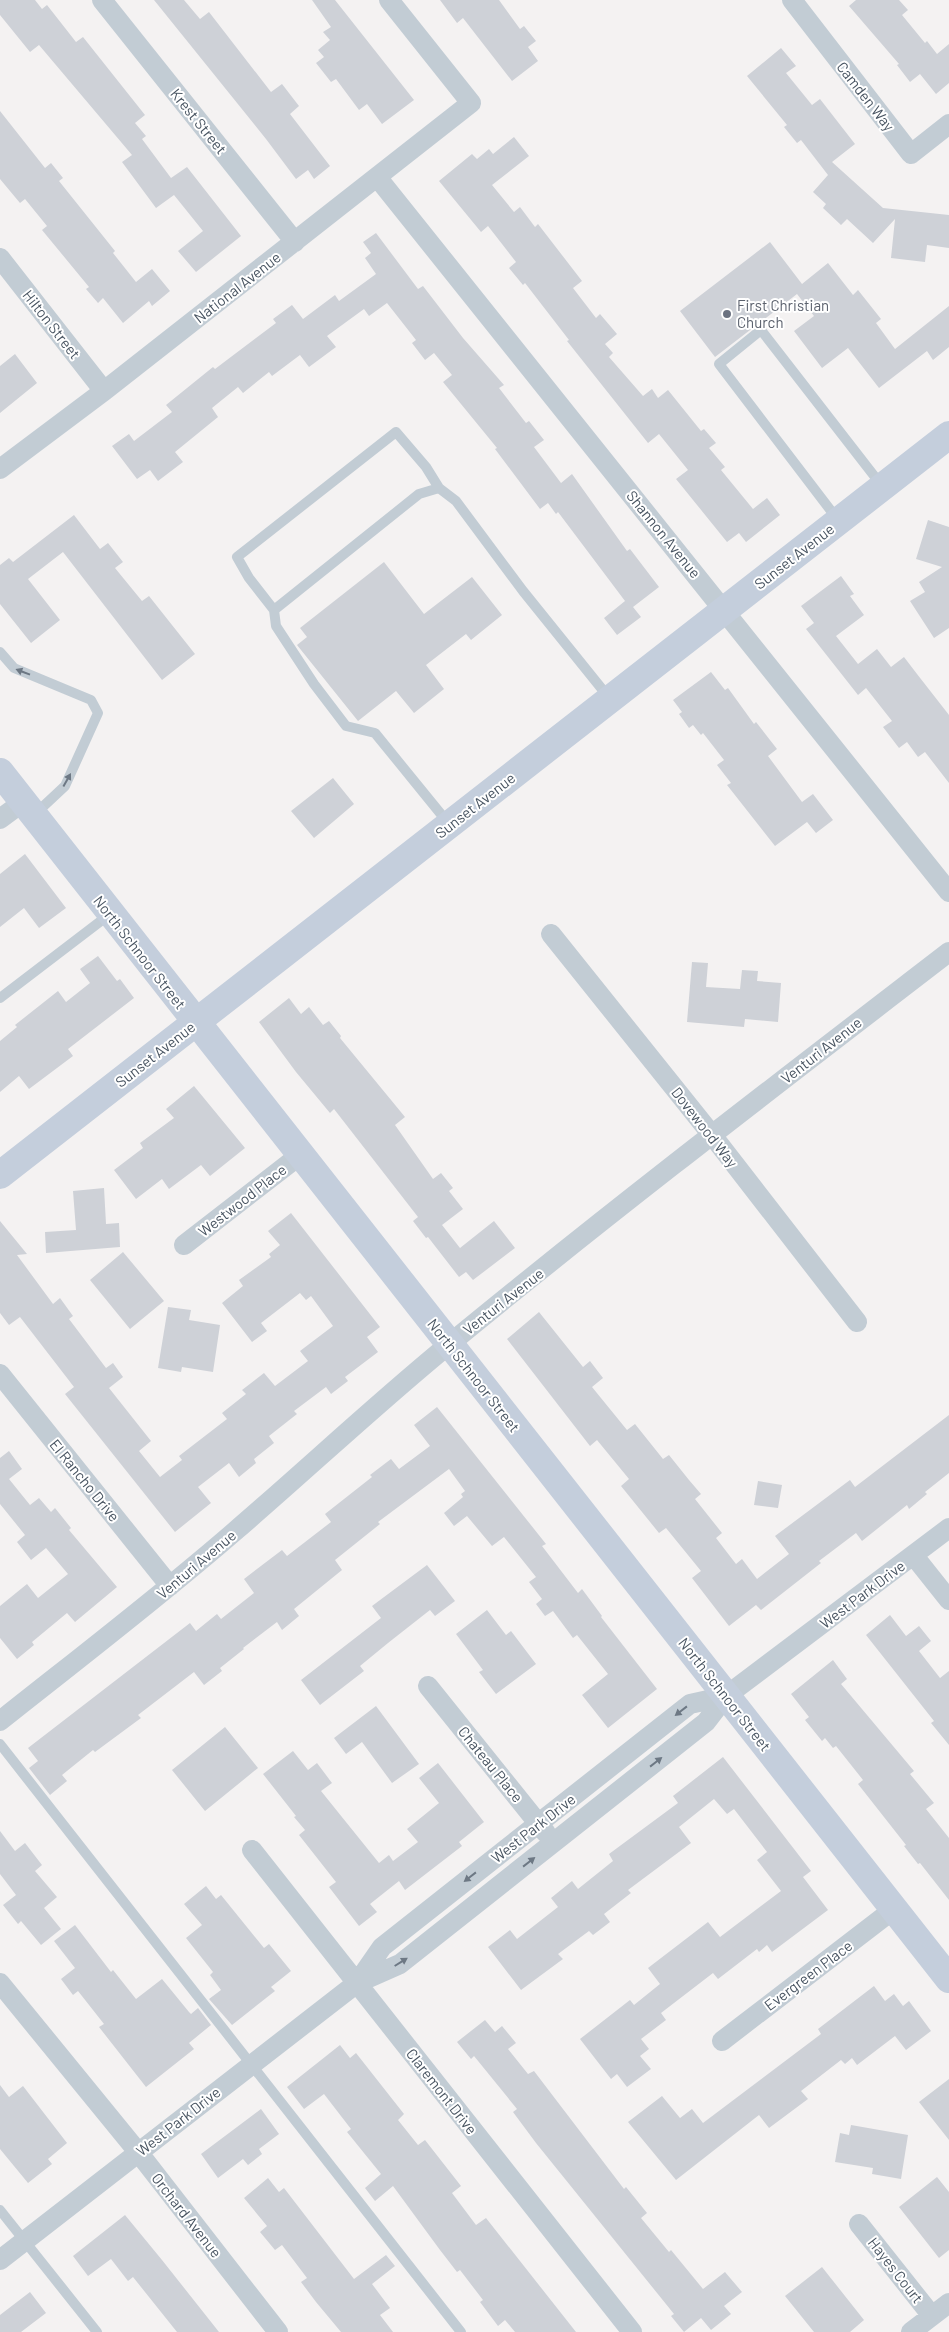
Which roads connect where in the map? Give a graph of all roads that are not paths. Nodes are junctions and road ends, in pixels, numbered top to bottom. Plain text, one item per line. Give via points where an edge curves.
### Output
1 (102, 0) edge
2 (389, 0) edge
3 (792, 0) edge
4 (949, 124) edge
5 (377, 177) junction
6 (295, 242) junction
7 (0, 258) edge
8 (104, 391) junction
9 (949, 435) edge
10 (0, 469) edge
11 (883, 487) junction
12 (439, 488) junction
13 (838, 521) junction
14 (274, 610) junction
15 (725, 610) junction
16 (0, 652) edge
17 (610, 699) junction
18 (0, 772) edge
19 (28, 809) junction
20 (0, 819) edge
21 (450, 824) junction
22 (949, 892) edge
23 (110, 914) junction
24 (551, 934) dead end
25 (949, 952) edge
26 (0, 998) edge
27 (195, 1022) junction
28 (712, 1135) junction
29 (300, 1155) junction
30 (0, 1176) edge
31 (184, 1245) dead end
32 (857, 1322) dead end
33 (450, 1344) junction
34 (0, 1374) edge
35 (949, 1528) edge
36 (914, 1556) junction
37 (170, 1586) junction
38 (949, 1600) edge
39 (428, 1686) dead end
40 (726, 1696) junction
41 (0, 1721) edge
42 (0, 1744) edge
43 (538, 1824) junction
44 (554, 1842) junction
45 (252, 1850) dead end
46 (894, 1909) junction
47 (949, 1979) edge
48 (0, 1983) edge
49 (357, 1983) junction
50 (722, 2041) dead end
51 (251, 2065) junction
52 (138, 2152) junction
53 (0, 2210) edge
54 (860, 2224) dead end
55 (24, 2241) junction
56 (0, 2260) edge
57 (949, 2303) edge
58 (932, 2316) junction
59 (97, 2332) edge
60 (278, 2332) edge
61 (461, 2332) edge
62 (632, 2332) edge
63 (911, 2332) edge

1 - 6 street, Krest Street
2 - 5 street, National Avenue via 471,103
3 - 4 street, Camden Way via 911,154
5 - 6 street, National Avenue
5 - 15 street, Shannon Avenue
6 - 8 street, National Avenue
7 - 8 street, Hilton Street
8 - 10 street, National Avenue
9 - 11 street, Sunset Avenue
11 - 13 street, Sunset Avenue
11 - 13 lane via 761,330 719,364
12 - 14 lane via 419,494
12 - 14 lane via 396,432 236,557
12 - 17 lane via 456,501
13 - 15 street, Sunset Avenue
14 - 21 lane via 276,626 346,726 375,733
15 - 17 street, Sunset Avenue
15 - 22 street, Shannon Avenue
19 -> 16 lane via 65,786 98,713 91,700 14,668
17 - 21 street, Sunset Avenue
18 - 19 street, North Schnoor Street
19 - 20 street
19 - 23 street, North Schnoor Street
21 - 27 street, Sunset Avenue
23 - 26 lane
23 - 27 street, North Schnoor Street
24 - 28 street, Dovewood Way
25 - 28 street, Venturi Avenue
27 - 29 street, North Schnoor Street
27 - 30 street, Sunset Avenue
28 - 32 street, Dovewood Way
28 - 33 street, Venturi Avenue
29 - 31 street, Westwood Place
29 - 33 street, North Schnoor Street
33 - 37 street, Venturi Avenue
33 - 40 street, North Schnoor Street
34 - 37 street, El Rancho Drive
35 - 36 street, West Park Drive
36 - 38 street
36 - 40 street, West Park Drive
37 - 41 street, Venturi Avenue
39 - 43 street, Chateau Place
40 -> 43 street, West Park Drive via 690,1704
44 -> 40 street, West Park Drive via 706,1722
40 - 46 street, North Schnoor Street
42 - 51 lane
43 - 44 street, Chateau Place
43 -> 49 street, West Park Drive via 382,1946
49 -> 44 street, West Park Drive via 400,1964
45 - 49 street, Claremont Drive
46 - 47 street, North Schnoor Street
46 - 50 street, Evergreen Place
48 - 52 street, Orchard Avenue
49 - 51 street, West Park Drive
49 - 62 street, Claremont Drive
51 - 52 street, West Park Drive
51 - 61 lane
52 - 55 street, West Park Drive
52 - 60 street, Orchard Avenue
53 - 55 lane
54 - 58 street, Hayes Court
55 - 56 street, West Park Drive
55 - 59 lane
57 - 58 street
58 - 63 street

